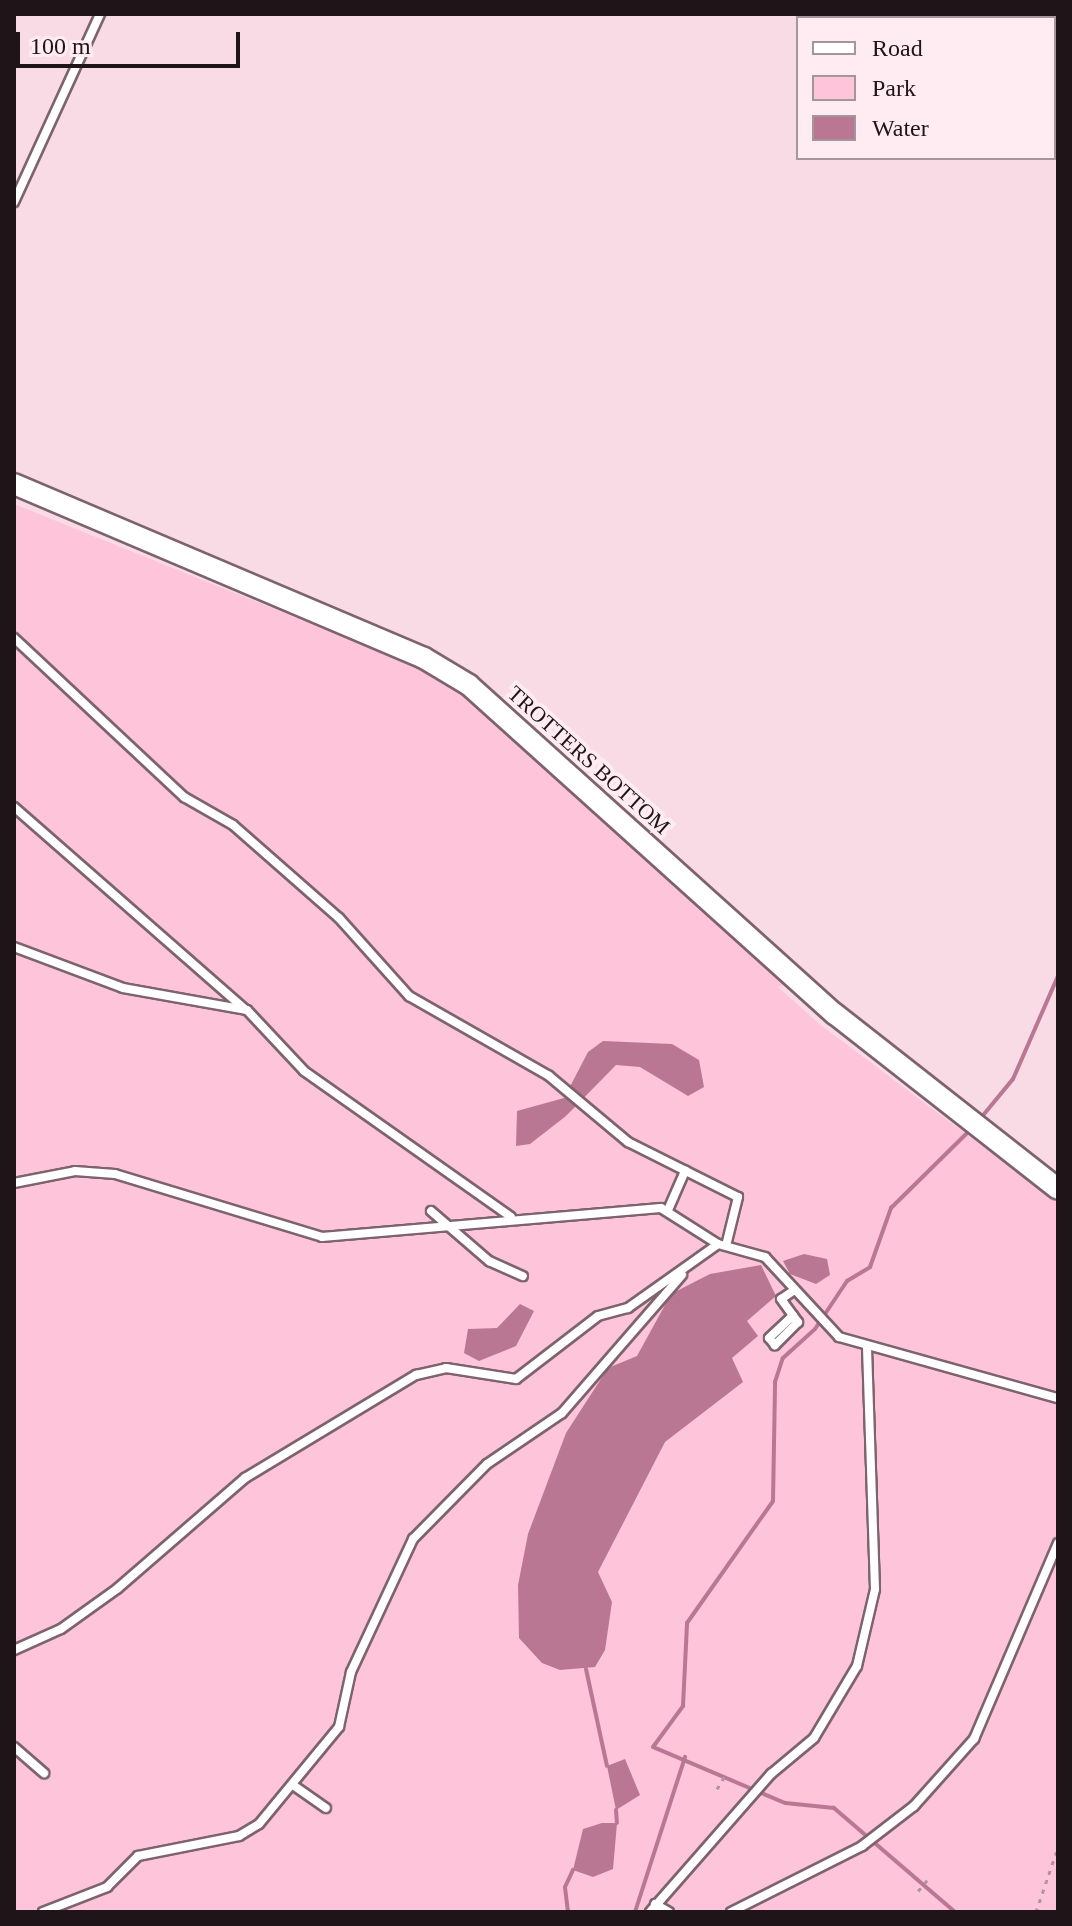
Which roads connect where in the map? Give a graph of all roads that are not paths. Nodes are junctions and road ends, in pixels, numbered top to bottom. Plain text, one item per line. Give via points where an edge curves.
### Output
1 (100, 14) edge
2 (14, 202) edge
3 (14, 484) edge
4 (14, 638) edge
5 (14, 807) edge
6 (14, 947) edge
7 (247, 1010) junction
8 (685, 1171) junction
9 (14, 1183) edge
10 (1058, 1189) edge
11 (668, 1210) junction
12 (431, 1211) dead end
13 (511, 1217) junction
14 (454, 1226) junction
15 (722, 1245) junction
16 (682, 1275) junction
17 (523, 1276) dead end
18 (793, 1291) junction
19 (793, 1316) dead end
20 (867, 1347) junction
21 (1056, 1396) edge
22 (1058, 1543) edge
23 (14, 1650) edge
24 (14, 1747) edge
25 (44, 1773) dead end
26 (293, 1785) junction
27 (326, 1808) dead end
28 (652, 1908) edge
29 (43, 1912) edge
30 (669, 1912) edge
31 (731, 1912) edge

1 - 2 lane
3 - 10 street, TROTTERS BOTTOM via 424,658 469,685 835,1014
4 - 8 lane via 184,797 233,825 339,918 409,996 473,1027 579,1105
5 - 7 lane
6 - 7 lane via 123,988
7 - 13 lane via 304,1071
8 - 11 lane
8 - 15 lane via 740,1200
9 - 14 lane via 75,1171 115,1174 322,1237
11 - 13 lane
11 - 15 lane
12 - 14 lane
13 - 14 lane
14 - 17 lane via 489,1261
15 - 16 lane
15 - 18 lane via 765,1257
16 - 23 lane via 628,1308 598,1316 516,1379 446,1368 416,1375 245,1478 118,1588 54,1634
16 - 26 lane via 562,1413 487,1464 413,1539 351,1672 346,1716
18 - 19 lane via 781,1299
18 - 20 lane via 827,1330
20 - 21 lane
20 - 28 lane via 875,1589 857,1666 814,1738 771,1774
22 - 31 lane via 983,1728 914,1806 862,1846
24 - 25 lane
26 - 27 lane
26 - 29 lane via 251,1831 138,1856 107,1887
28 - 30 lane

